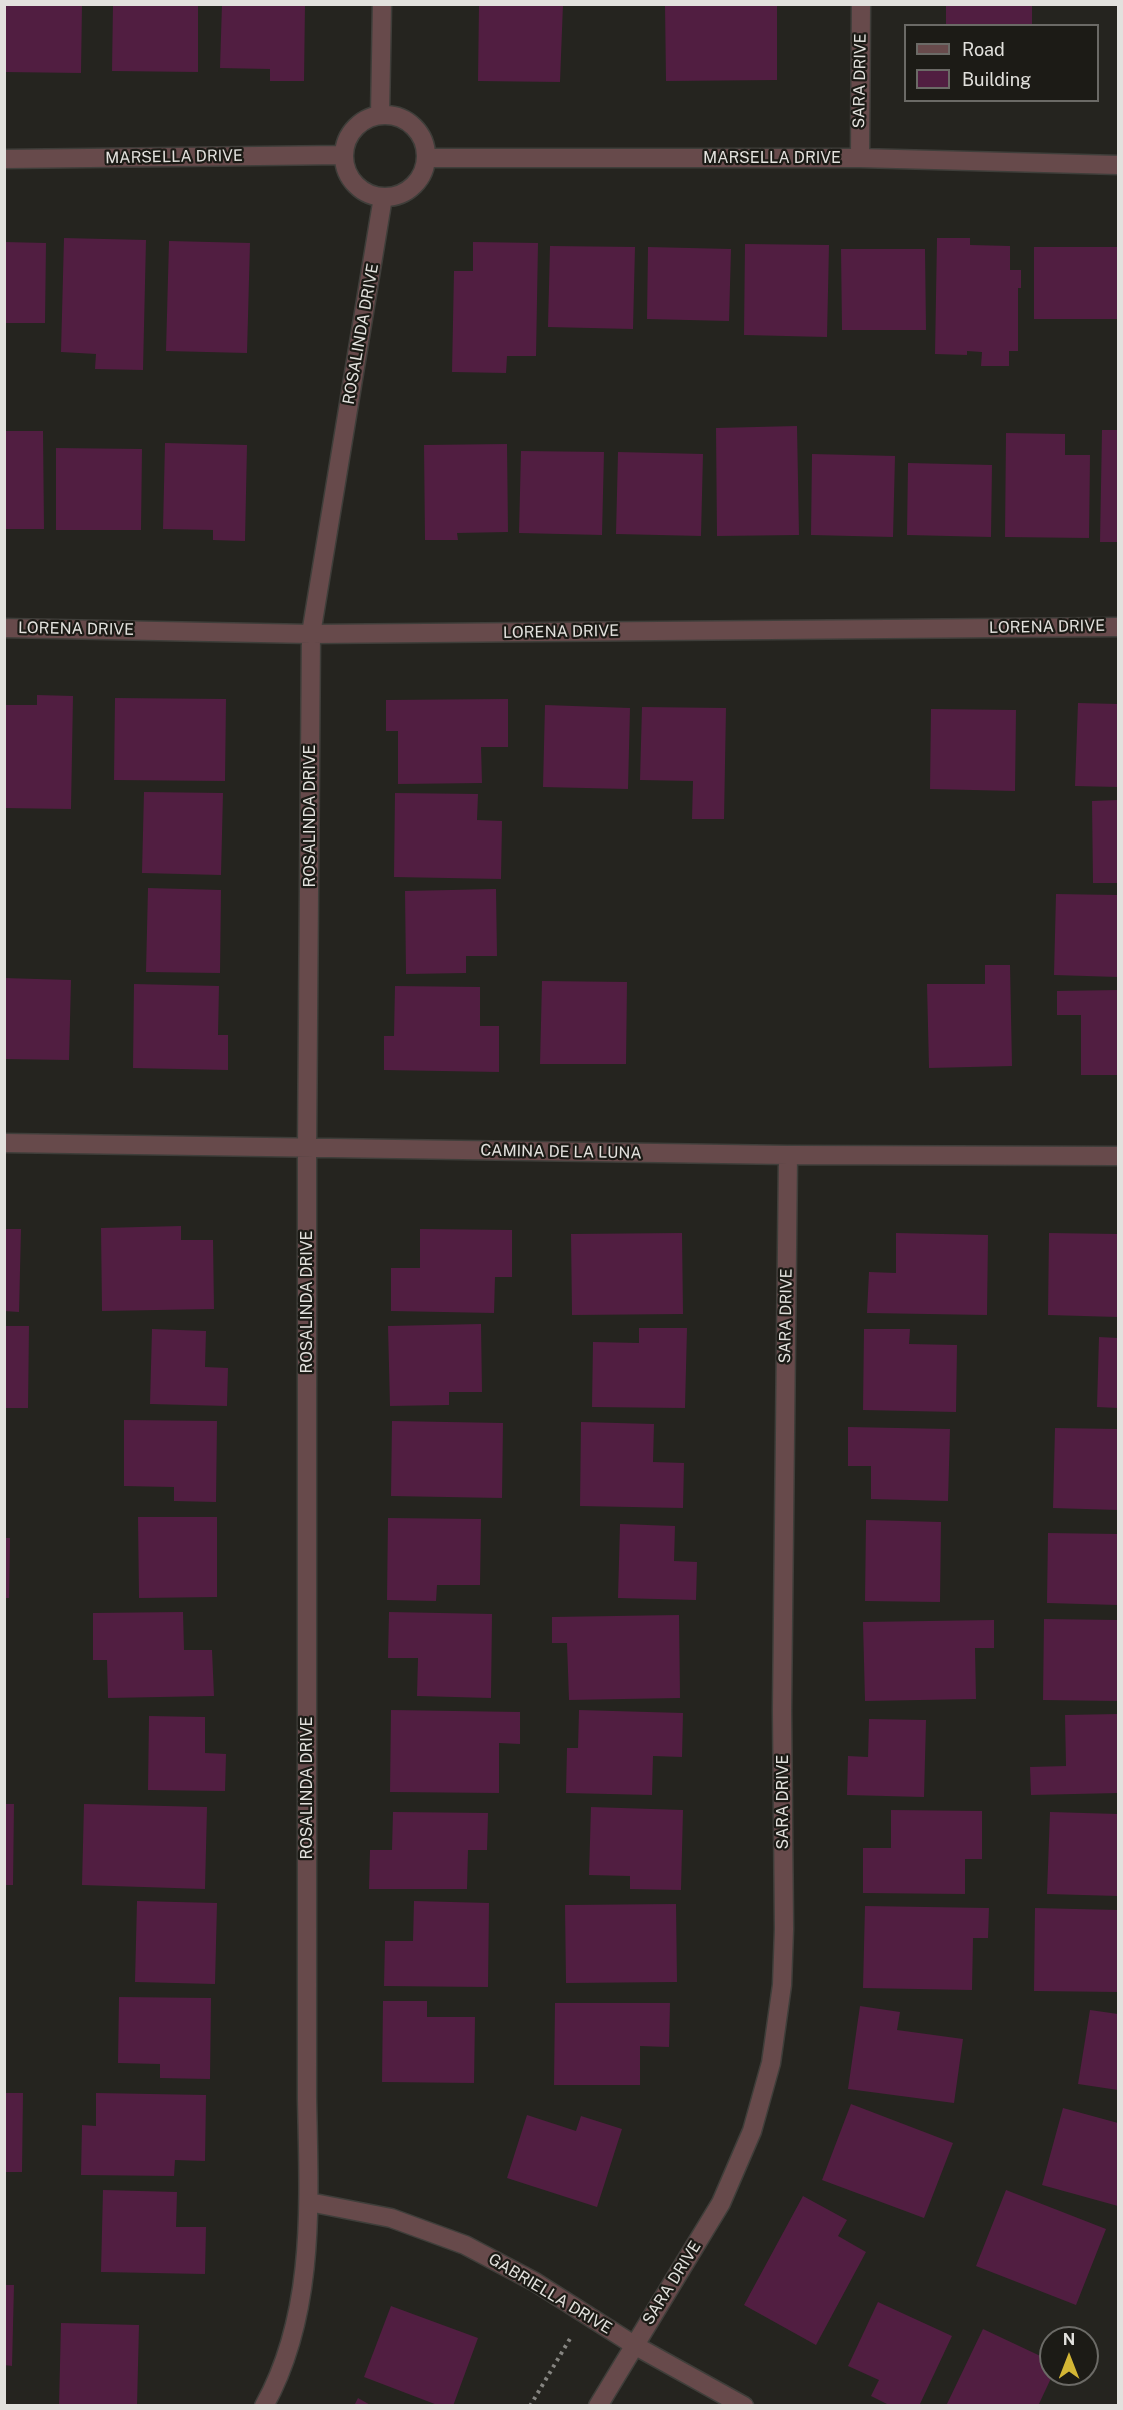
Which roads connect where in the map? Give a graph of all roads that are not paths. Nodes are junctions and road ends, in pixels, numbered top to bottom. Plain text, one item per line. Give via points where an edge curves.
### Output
1 (382, 4) edge
2 (861, 4) edge
3 (380, 115) junction
4 (343, 155) junction
5 (426, 158) junction
6 (860, 158) junction
7 (4, 159) edge
8 (1119, 165) edge
9 (383, 197) junction
10 (1119, 627) edge
11 (4, 628) edge
12 (311, 634) junction
13 (4, 1143) edge
14 (307, 1148) junction
15 (788, 1155) junction
16 (1119, 1156) edge
17 (309, 2202) junction
18 (634, 2344) junction
19 (264, 2406) edge
20 (598, 2406) edge
21 (744, 2406) edge

1 - 3 street
2 - 6 street, SARA DRIVE
3 - 4 street via 361,122 348,136
3 - 5 street via 397,117 412,126 423,140
4 - 7 street, MARSELLA DRIVE
4 - 9 street via 348,176 363,191
5 - 6 street, MARSELLA DRIVE
5 - 9 street via 422,174 412,186 399,195
6 - 8 street, MARSELLA DRIVE
9 - 12 street, ROSALINDA DRIVE
10 - 12 street, LORENA DRIVE
11 - 12 street, LORENA DRIVE
12 - 14 street, ROSALINDA DRIVE
13 - 14 street, CAMINA DE LA LUNA
14 - 15 street, CAMINA DE LA LUNA
14 - 17 street, ROSALINDA DRIVE
15 - 16 street, CAMINA DE LA LUNA
15 - 18 street, SARA DRIVE via 782,1985 771,2063 752,2131 722,2203
17 - 18 street, GABRIELLA DRIVE via 391,2218 465,2245 535,2282
17 - 19 street, ROSALINDA DRIVE via 303,2287 292,2338
18 - 20 street, SARA DRIVE
18 - 21 street, GABRIELLA DRIVE

